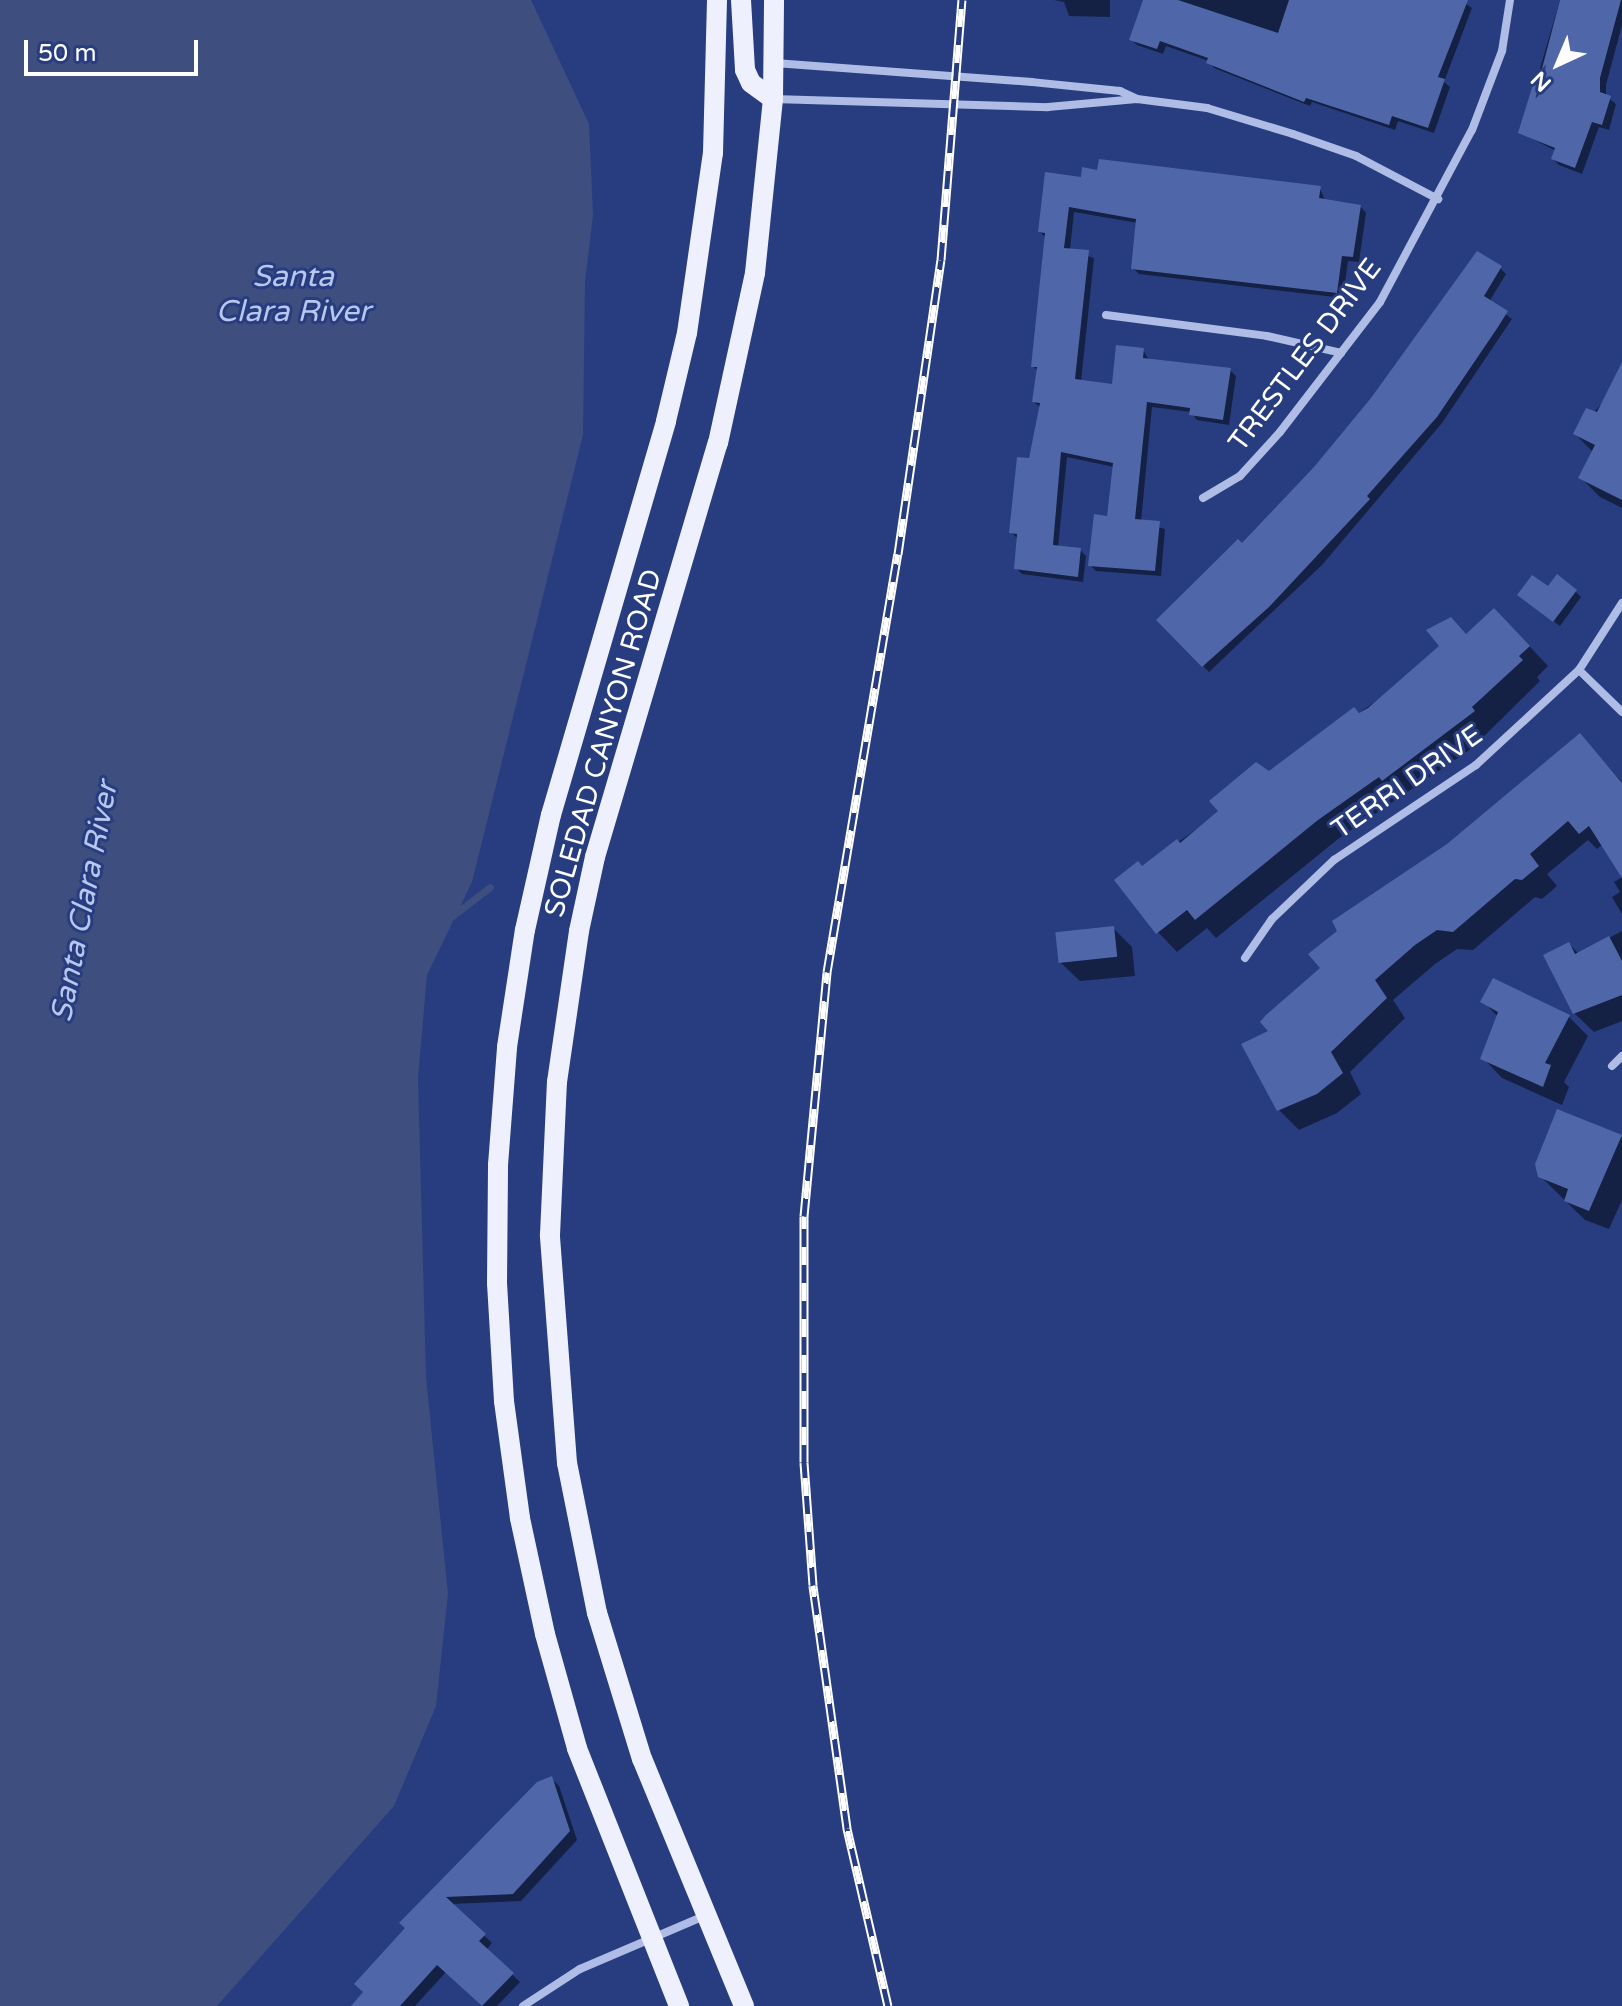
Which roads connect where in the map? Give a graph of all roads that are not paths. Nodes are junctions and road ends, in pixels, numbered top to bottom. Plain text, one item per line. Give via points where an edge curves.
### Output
1 (717, 0) edge
2 (741, 0) edge
3 (774, 0) edge
4 (1510, 0) edge
5 (774, 63) junction
6 (773, 99) junction
7 (1137, 99) junction
8 (1438, 199) junction
9 (1106, 315) dead end
10 (1341, 353) junction
11 (1203, 498) dead end
12 (1622, 603) edge
13 (1579, 670) junction
14 (1622, 712) edge
15 (1245, 958) dead end
16 (1622, 1056) edge
17 (1612, 1066) dead end
18 (704, 1916) junction
19 (647, 1937) junction
20 (523, 2006) edge
21 (679, 2006) edge
22 (744, 2006) edge

1 - 19 main road, SOLEDAD CANYON ROAD via 713,153 687,333 544,844 507,1047 498,1165 504,1401 520,1518 577,1748
2 - 6 main road via 745,70 751,83
3 - 5 main road, SOLEDAD CANYON ROAD
4 - 8 street, TRESTLES DRIVE via 1502,51
5 - 6 main road, SOLEDAD CANYON ROAD
5 - 7 street via 1057,84 1120,91
6 - 7 street via 1048,107
6 - 18 main road, SOLEDAD CANYON ROAD via 766,186 739,358 595,857 579,931 552,1159 552,1311 581,1538 622,1701
7 - 8 street via 1207,108 1293,134 1356,156
8 - 10 street, TRESTLES DRIVE via 1380,302
9 - 10 street via 1267,336
10 - 11 street, TRESTLES DRIVE via 1240,476
12 - 13 street, TERRI DRIVE
13 - 14 street
13 - 15 street, TERRI DRIVE via 1476,765 1334,860 1272,919
16 - 17 street
18 - 19 street
18 - 22 main road, SOLEDAD CANYON ROAD
19 - 20 street via 580,1969
19 - 21 main road, SOLEDAD CANYON ROAD

